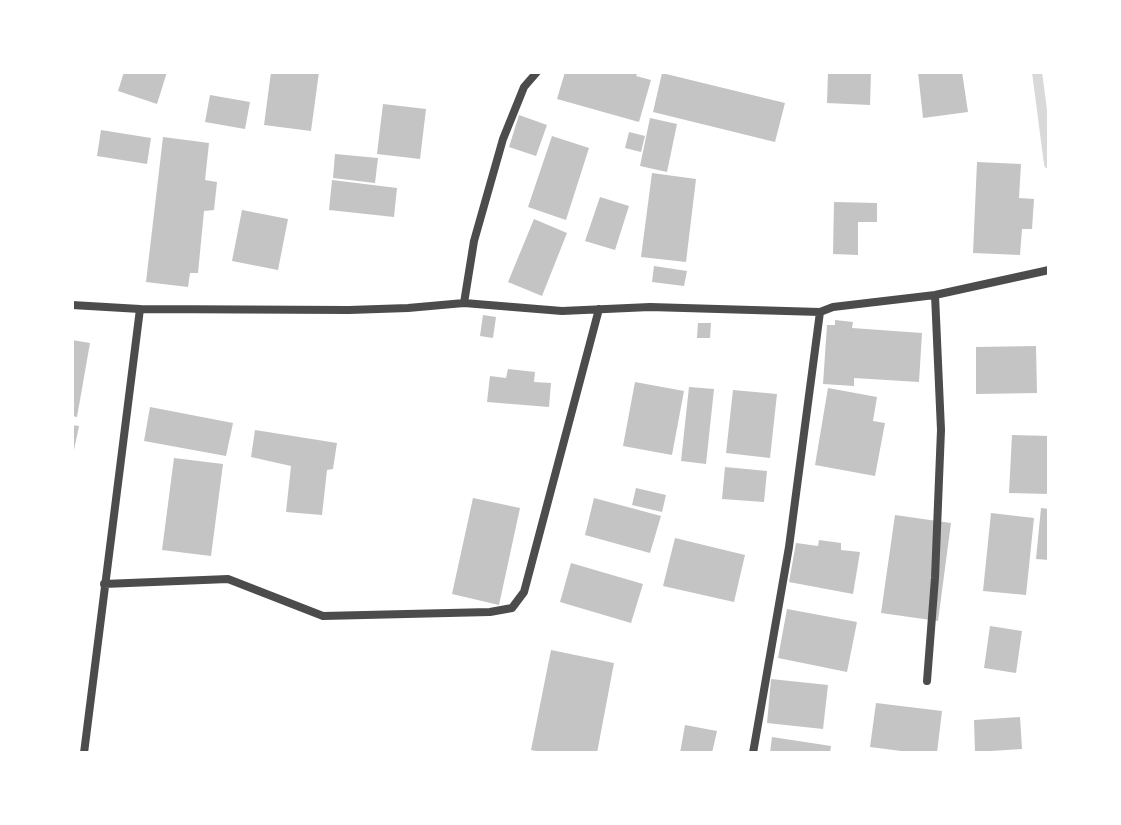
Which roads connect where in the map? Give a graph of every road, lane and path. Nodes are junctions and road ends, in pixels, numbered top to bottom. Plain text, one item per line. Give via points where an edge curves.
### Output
1 (537, 72) edge
2 (1049, 270) edge
3 (935, 295) junction
4 (464, 303) junction
5 (72, 305) edge
6 (140, 309) junction
7 (599, 309) junction
8 (820, 312) junction
9 (104, 584) junction
10 (927, 681) dead end
11 (84, 753) edge
12 (753, 753) edge

1 - 4 street via 524,87 503,139 474,241
2 - 3 street
3 - 8 street
3 - 10 street via 941,430
4 - 6 street via 349,310
4 - 7 street
5 - 6 street
6 - 9 street
7 - 8 street
7 - 9 street via 524,592 512,608 323,616 228,579
8 - 12 street via 789,547
9 - 11 street

